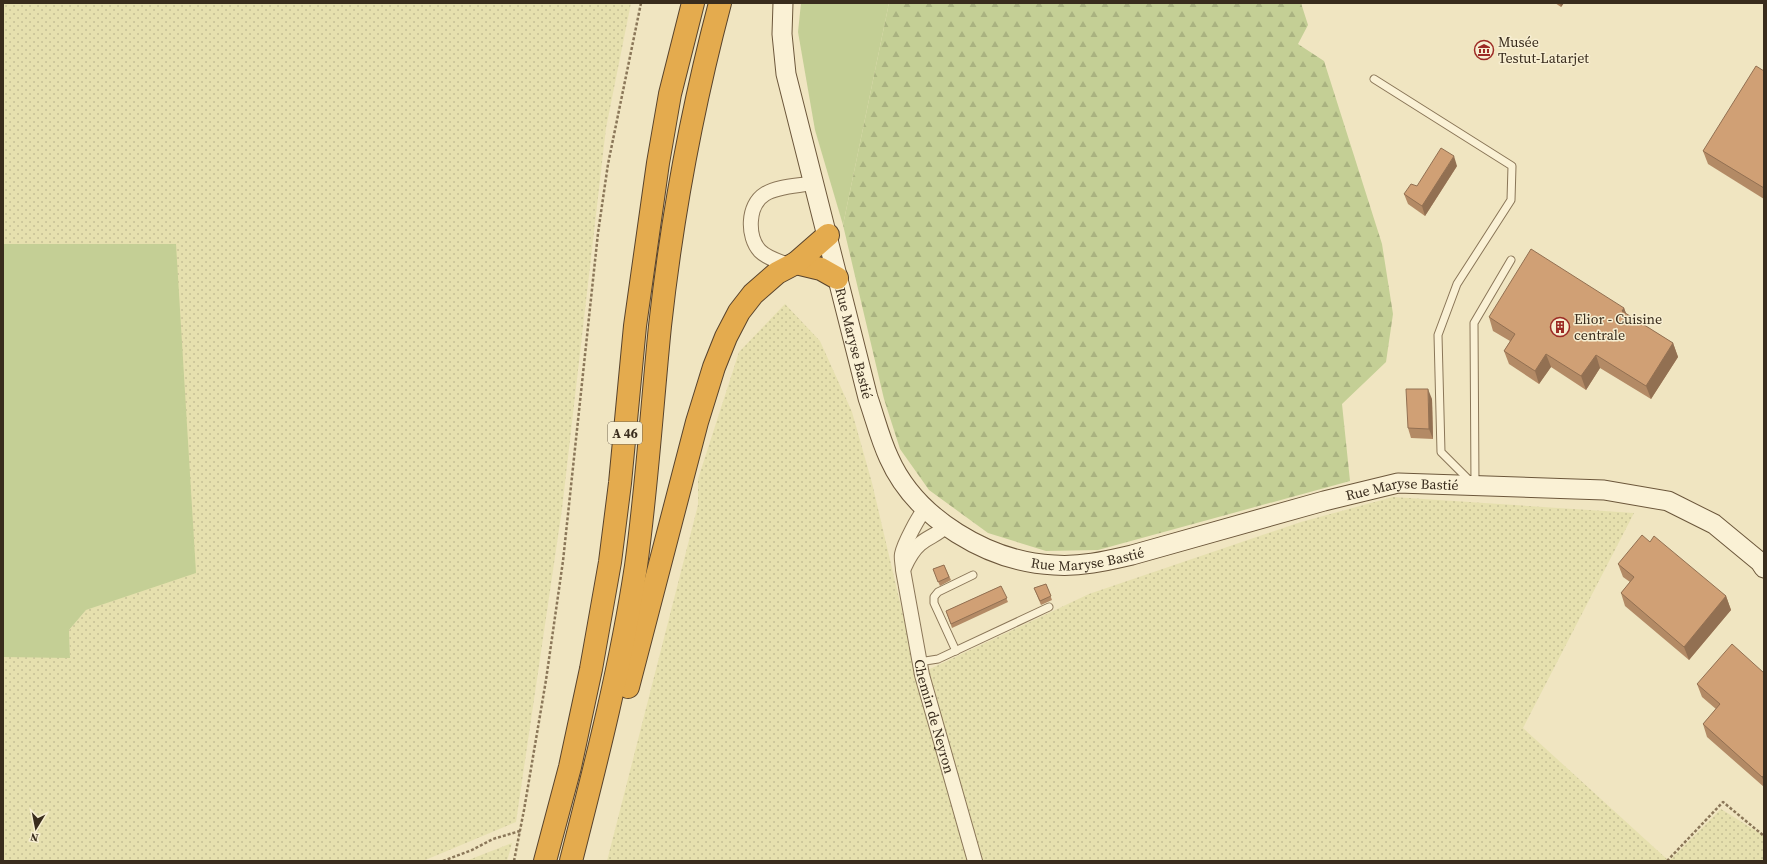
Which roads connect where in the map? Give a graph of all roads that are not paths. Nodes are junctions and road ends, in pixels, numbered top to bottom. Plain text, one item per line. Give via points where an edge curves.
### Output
1 (683, 3) edge
2 (693, 3) edge
3 (720, 3) edge
4 (783, 3) edge
5 (1374, 79) dead end
6 (670, 94) junction
7 (813, 183) junction
8 (828, 235) junction
9 (1511, 260) dead end
10 (793, 265) junction
11 (837, 278) junction
12 (1475, 486) junction
13 (926, 508) junction
14 (946, 526) junction
15 (1764, 568) edge
16 (903, 570) junction
17 (973, 575) dead end
18 (1049, 607) dead end
19 (956, 651) junction
20 (921, 668) junction
21 (583, 814) junction
22 (545, 861) edge
23 (571, 861) edge
24 (976, 861) edge

1 - 6 highway
2 - 6 highway, A 46
3 - 21 highway, A 46 via 695,100 673,232 660,326 642,511 625,634 611,703
4 - 7 main road, Rue Maryse Bastié via 782,34 786,74
5 - 12 lane via 1512,166 1511,200 1457,284 1438,335 1442,452
6 - 22 highway, A 46 via 638,304 610,562 592,669
7 - 8 main road, Rue Maryse Bastié
7 - 10 street via 765,194 754,206 750,221 752,236 761,251 775,260
8 - 10 highway
8 - 11 main road, Rue Maryse Bastié
9 - 12 lane via 1474,323
10 - 11 highway via 821,269
10 - 21 highway via 765,283 746,302 714,367 686,462 599,800
11 - 13 main road, Rue Maryse Bastié via 868,398 889,459 908,488
12 - 14 main road, Rue Maryse Bastié via 1398,483 1132,555 1078,566 1054,565 1010,557 967,540
12 - 15 main road, Rue Maryse Bastié via 1604,490 1668,501 1714,524
13 - 14 main road, Rue Maryse Bastié
13 - 16 street, Chemin de Neyron via 920,514 902,554
14 - 16 street via 920,544
16 - 20 street, Chemin de Neyron
17 - 19 lane via 938,592 934,597 934,603
18 - 19 lane
19 - 20 lane
20 - 24 street, Chemin de Neyron
21 - 23 highway, A 46

